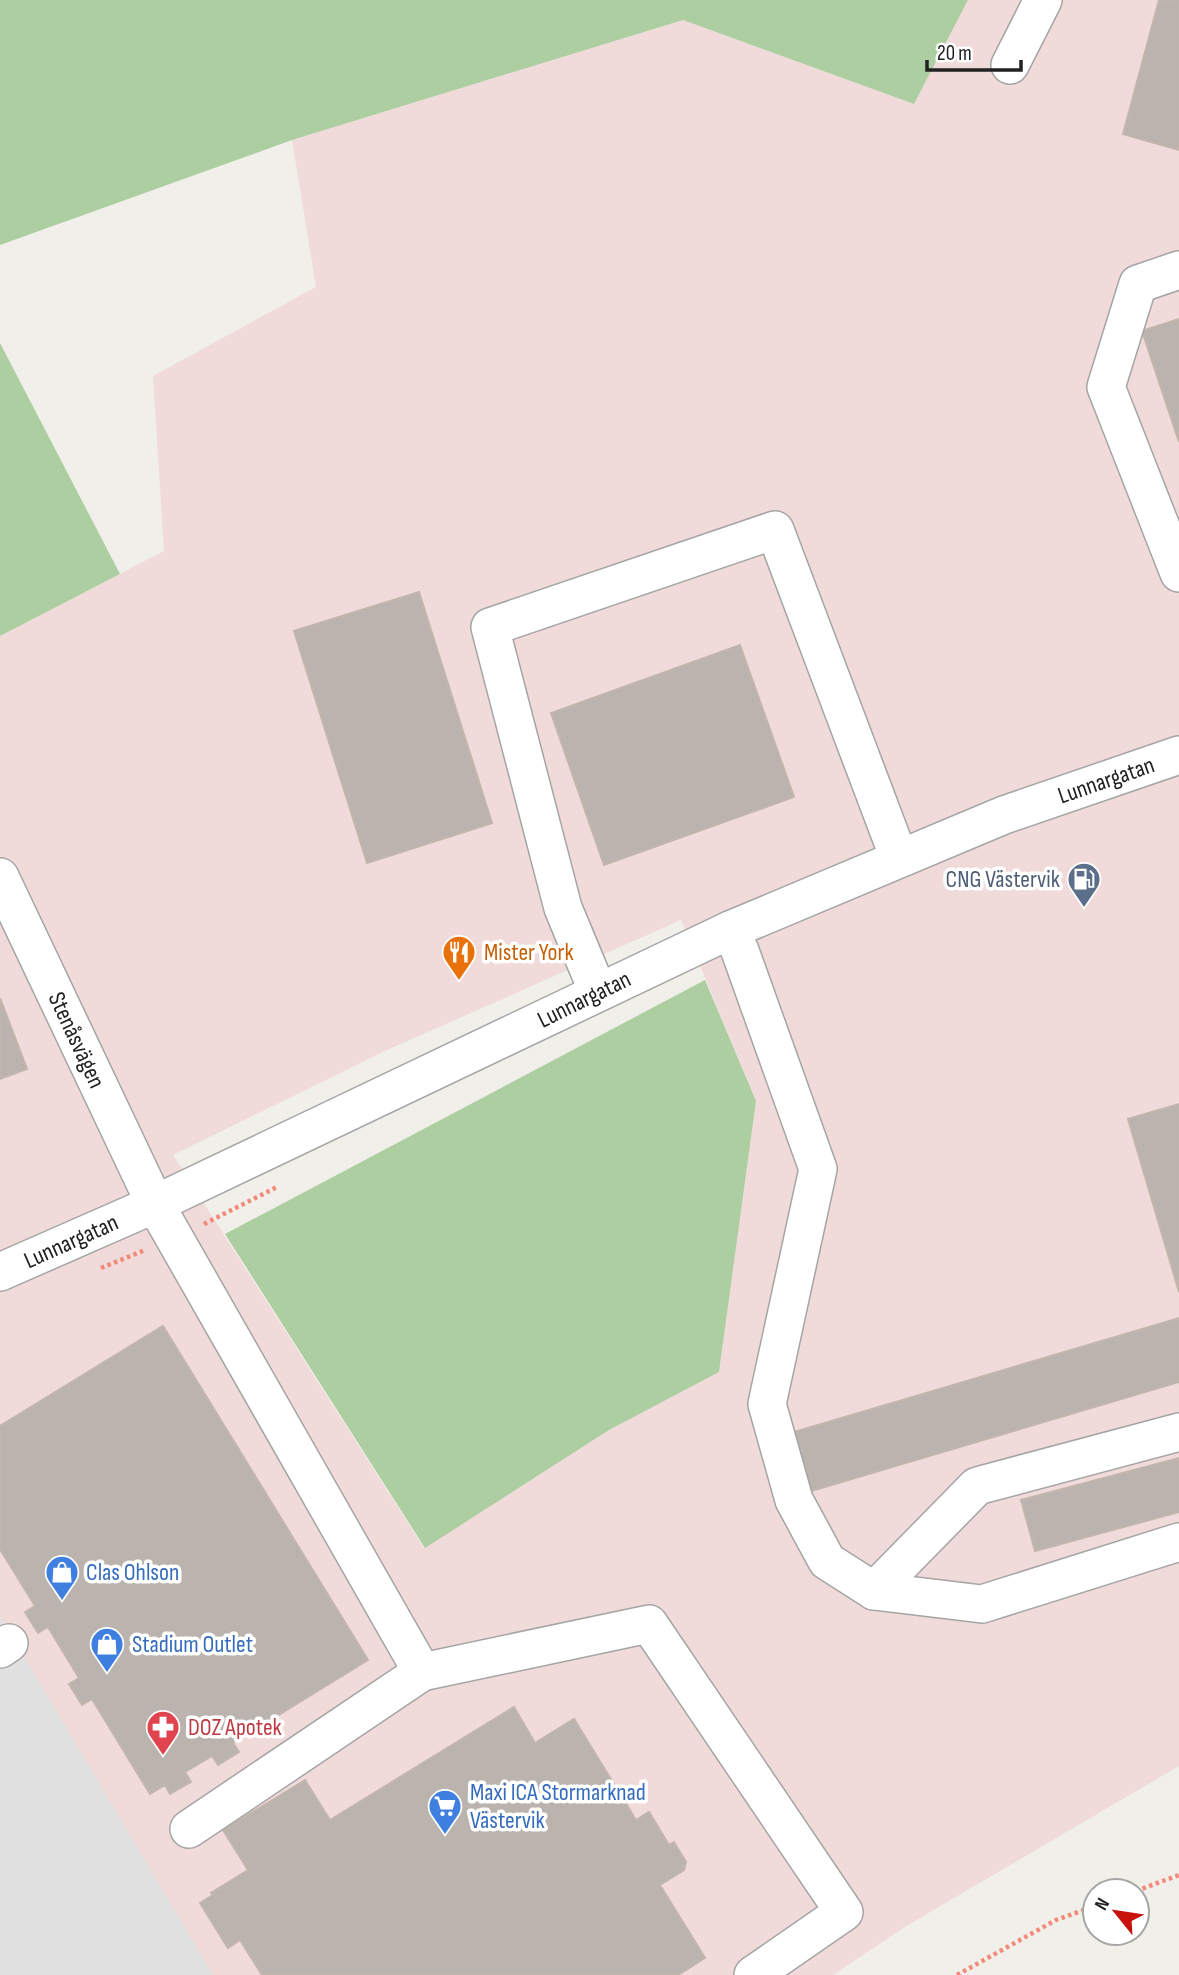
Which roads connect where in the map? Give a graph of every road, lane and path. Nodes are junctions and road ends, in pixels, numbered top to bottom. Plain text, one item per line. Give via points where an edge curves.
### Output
1 (1043, 0) edge
2 (1010, 65) dead end
3 (1179, 270) edge
4 (1179, 573) edge
5 (1179, 755) edge
6 (899, 858) junction
7 (0, 877) edge
8 (730, 930) junction
9 (598, 992) junction
10 (155, 1204) junction
11 (0, 1272) edge
12 (1179, 1432) edge
13 (1179, 1542) edge
14 (874, 1591) junction
15 (422, 1672) junction
16 (189, 1829) dead end
17 (1179, 1875) edge
18 (1151, 1885) edge
19 (1081, 1911) edge
20 (753, 1975) edge
21 (957, 1975) edge

1 - 2 street
3 - 4 street via 1138,284 1106,387
5 - 6 street, Lunnargatan via 1004,815
6 - 8 street, Lunnargatan
6 - 9 street via 775,530 490,627 563,908
7 - 10 street, Stenåsvägen
8 - 9 street, Lunnargatan
8 - 14 street via 818,1169 767,1404 794,1500 827,1561
9 - 10 street, Lunnargatan
10 - 11 street, Lunnargatan
10 - 15 street, Stenåsvägen
12 - 14 street via 977,1486
13 - 14 street via 982,1604
15 - 16 street
15 - 20 street via 649,1624 844,1912
17 - 18 path
19 - 21 path via 1007,1945

